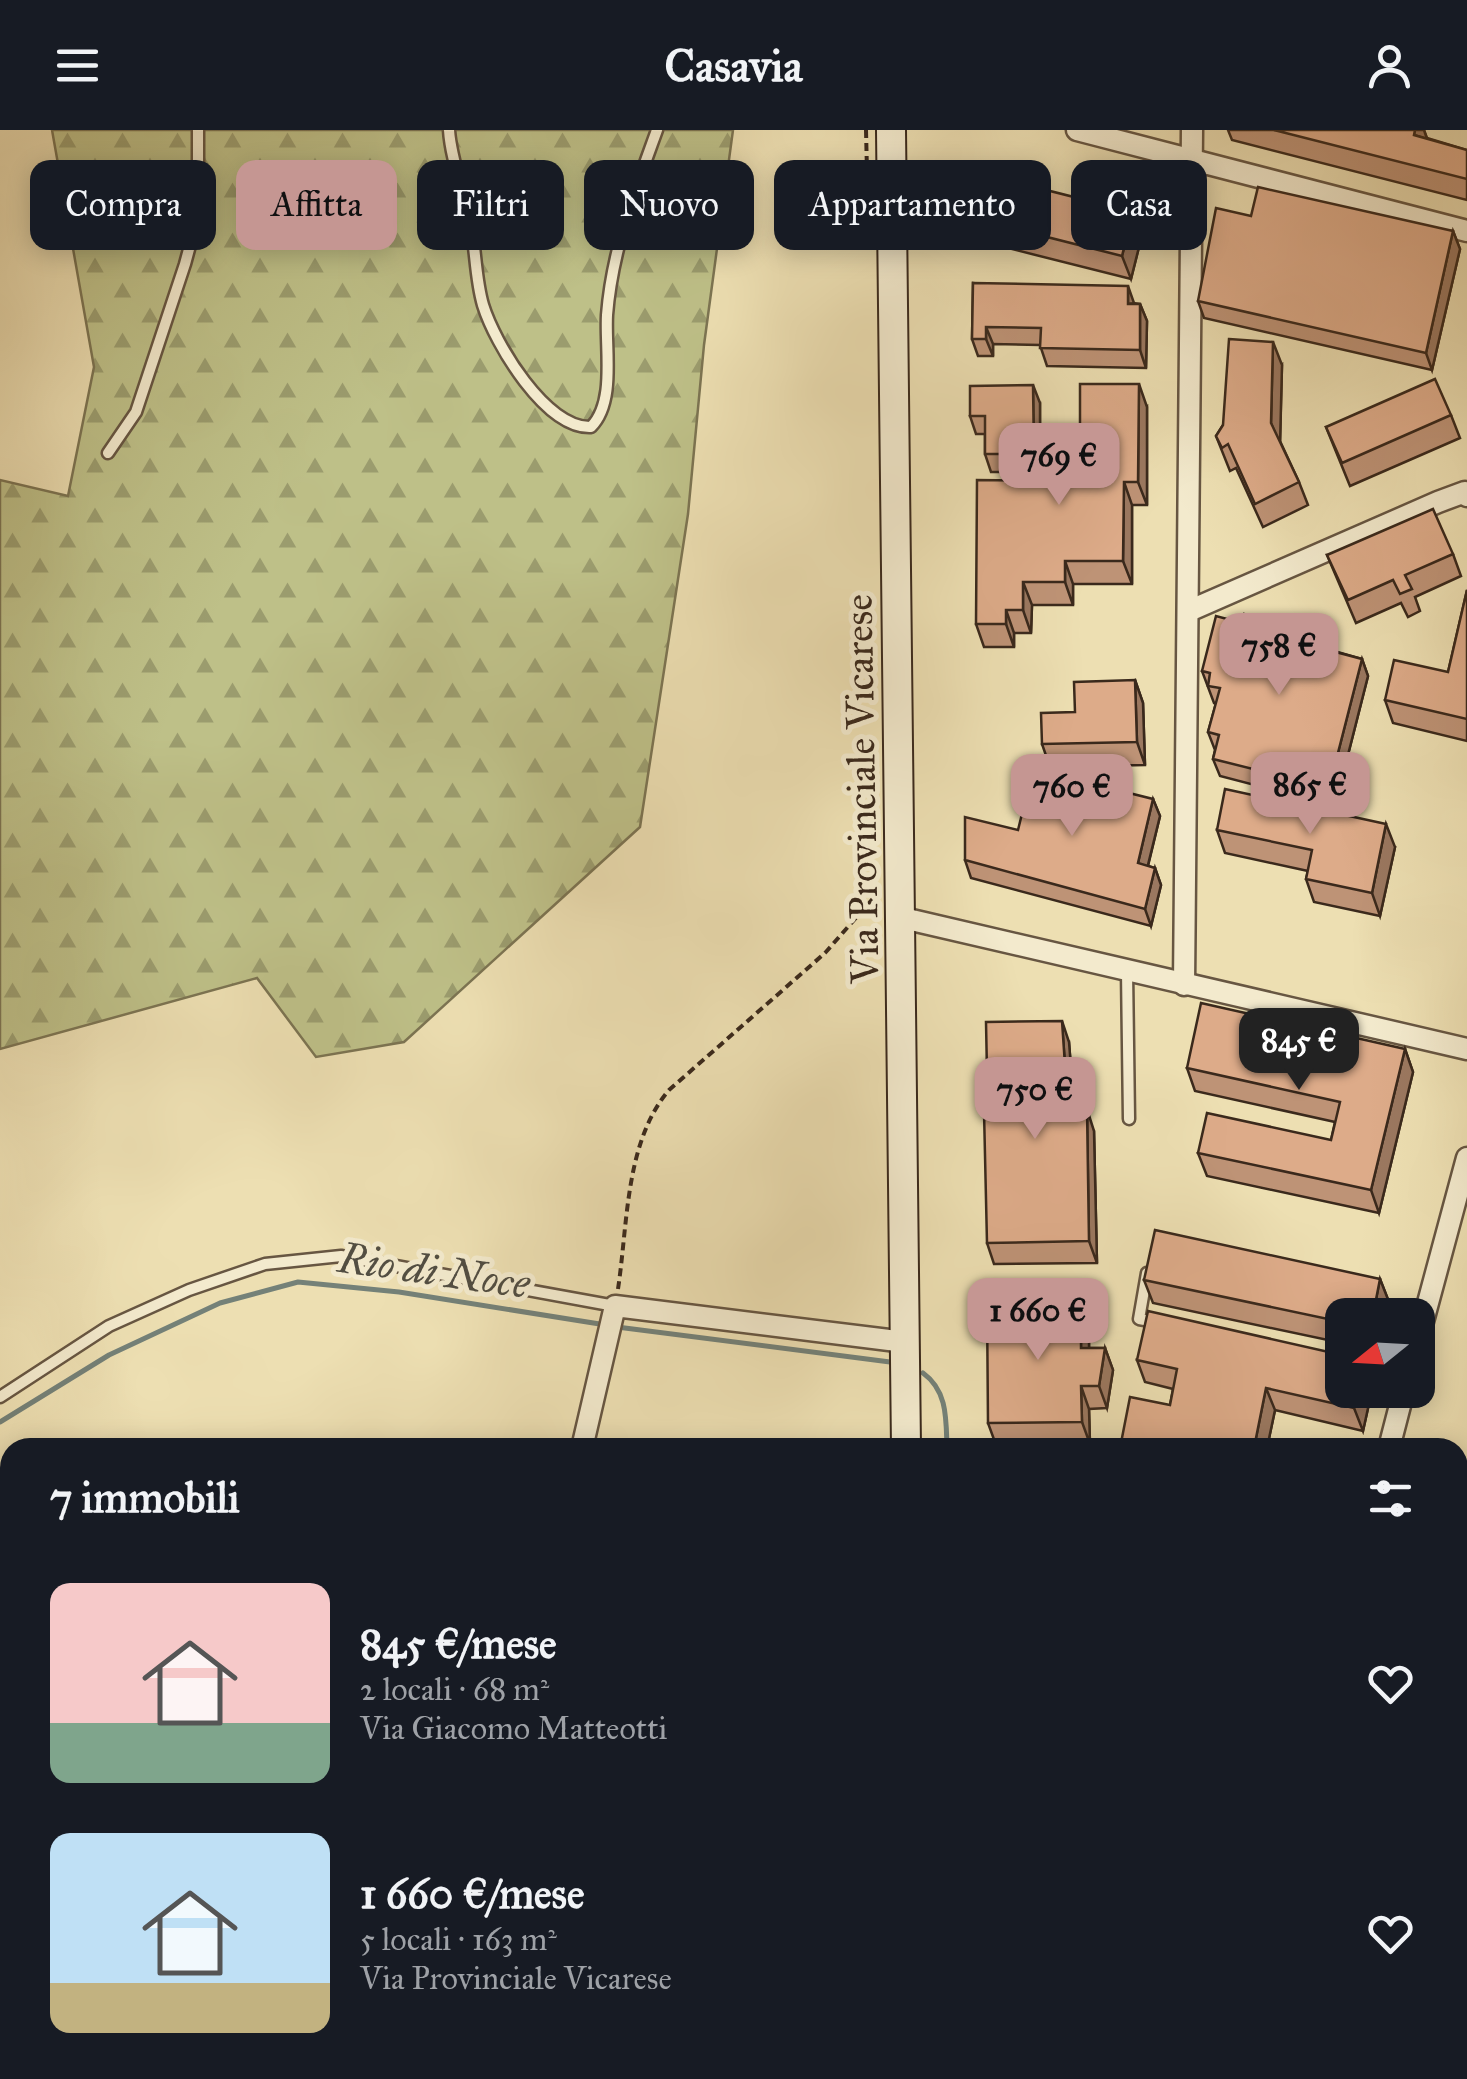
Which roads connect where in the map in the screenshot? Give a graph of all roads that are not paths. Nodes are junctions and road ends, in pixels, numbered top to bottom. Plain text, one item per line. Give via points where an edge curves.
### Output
1 (198, 130) edge
2 (449, 130) edge
3 (658, 130) edge
4 (890, 130) edge
5 (1077, 130) edge
6 (1192, 130) edge
7 (1192, 160) joint
8 (1207, 164) edge
9 (1467, 231) edge
10 (1192, 250) edge
11 (108, 453) dead end
12 (1467, 496) edge
13 (1190, 610) junction
14 (902, 918) junction
15 (1128, 971) junction
16 (1184, 985) junction
17 (1467, 1048) edge
18 (1129, 1119) dead end
19 (1467, 1158) edge
20 (1149, 1265) edge
21 (1429, 1298) edge
22 (613, 1318) junction
23 (1176, 1326) edge
24 (905, 1342) junction
25 (0, 1397) edge
26 (1399, 1408) edge
27 (584, 1438) edge
28 (906, 1438) edge
29 (1392, 1438) edge

1 - 11 lane via 198,216 190,248 136,412
2 - 3 lane via 482,304 496,340 552,411 579,428 591,427 602,410 607,313 621,228
4 - 14 main road, Via Provinciale Vicarese
5 - 7 street
6 - 7 street
8 - 9 street
10 - 13 street
12 - 13 street via 1438,502
13 - 16 street
14 - 15 street
14 - 24 main road, Via Provinciale Vicarese
15 - 16 street
15 - 18 lane
16 - 17 street
19 - 21 street
20 - 23 lane via 1139,1318
22 - 24 street
22 - 25 lane via 341,1256 266,1264 109,1326
22 - 27 street
24 - 28 main road, Via Provinciale Vicarese
26 - 29 street

